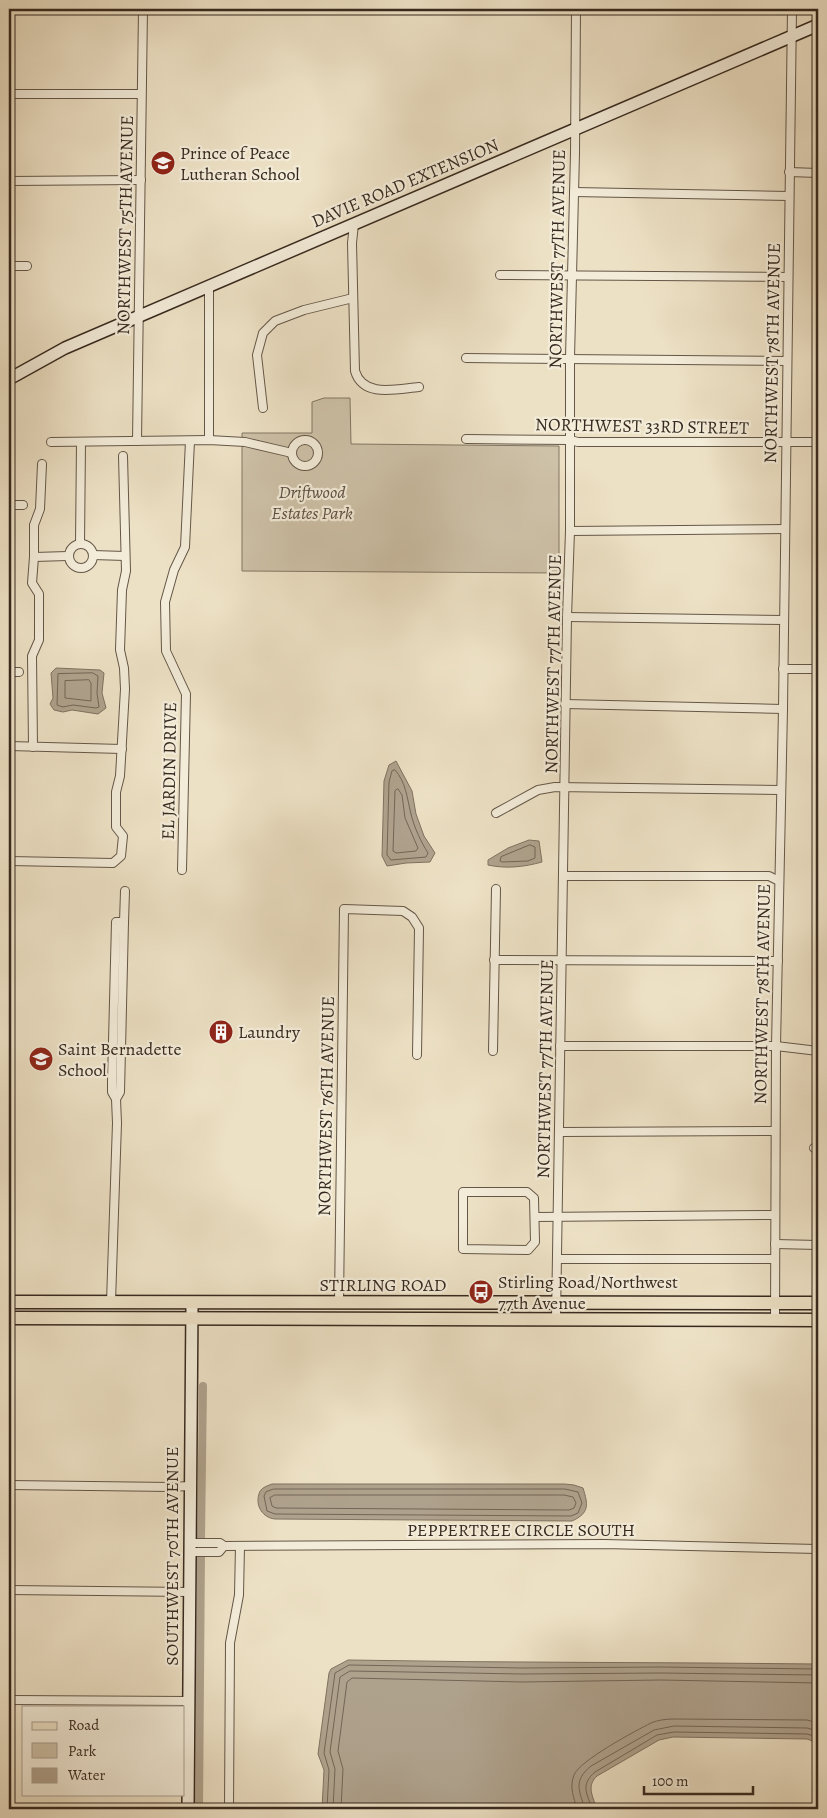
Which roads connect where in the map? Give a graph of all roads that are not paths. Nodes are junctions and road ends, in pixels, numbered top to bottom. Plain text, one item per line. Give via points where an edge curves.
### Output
1 (143, 9) edge
2 (576, 9) edge
3 (792, 9) edge
4 (818, 25) edge
5 (792, 36) junction
6 (9, 94) edge
7 (142, 94) junction
8 (574, 130) junction
9 (789, 172) junction
10 (818, 173) edge
11 (9, 180) edge
12 (141, 180) junction
13 (574, 192) junction
14 (789, 196) junction
15 (354, 224) junction
16 (9, 266) edge
17 (27, 266) dead end
18 (500, 275) dead end
19 (571, 275) junction
20 (788, 277) junction
21 (209, 286) junction
22 (353, 298) junction
23 (138, 317) junction
24 (466, 358) dead end
25 (570, 358) junction
26 (787, 361) junction
27 (9, 379) edge
28 (419, 387) dead end
29 (263, 408) dead end
30 (466, 439) dead end
31 (209, 440) junction
32 (570, 440) junction
33 (137, 441) junction
34 (190, 441) junction
35 (52, 442) dead end
36 (81, 442) junction
37 (786, 442) junction
38 (818, 442) edge
39 (292, 453) dead end
40 (123, 456) dead end
41 (42, 464) dead end
42 (9, 505) edge
43 (23, 505) dead end
44 (785, 529) junction
45 (570, 531) junction
46 (80, 544) junction
47 (68, 556) junction
48 (93, 556) junction
49 (125, 556) junction
50 (34, 557) junction
51 (567, 617) junction
52 (784, 620) junction
53 (783, 669) junction
54 (818, 669) edge
55 (9, 672) edge
56 (19, 672) dead end
57 (565, 704) junction
58 (783, 709) junction
59 (9, 746) edge
60 (33, 747) junction
61 (122, 749) junction
62 (565, 788) junction
63 (780, 790) junction
64 (496, 812) dead end
65 (9, 861) edge
66 (182, 870) dead end
67 (563, 876) junction
68 (779, 881) junction
69 (496, 889) dead end
70 (125, 892) dead end
71 (494, 960) junction
72 (778, 961) junction
73 (561, 962) junction
74 (560, 1046) junction
75 (776, 1046) junction
76 (493, 1051) dead end
77 (818, 1051) edge
78 (416, 1055) dead end
79 (776, 1131) junction
80 (559, 1132) junction
81 (775, 1215) junction
82 (535, 1217) junction
83 (558, 1217) junction
84 (775, 1244) junction
85 (818, 1244) edge
86 (557, 1259) junction
87 (775, 1259) junction
88 (15, 1302) edge
89 (111, 1302) junction
90 (339, 1302) junction
91 (192, 1303) junction
92 (556, 1303) junction
93 (775, 1303) junction
94 (818, 1303) edge
95 (15, 1318) edge
96 (192, 1318) junction
97 (556, 1320) junction
98 (775, 1320) junction
99 (818, 1320) edge
100 (9, 1485) edge
101 (189, 1486) junction
102 (240, 1546) junction
103 (189, 1548) junction
104 (818, 1549) edge
105 (9, 1590) edge
106 (189, 1592) junction
107 (9, 1700) edge
108 (188, 1701) junction
109 (188, 1809) edge
110 (229, 1809) edge

1 - 7 street, NORTHWEST 75TH AVENUE
2 - 8 street, NORTHWEST 77TH AVENUE
3 - 5 street, NORTHWEST 78TH AVENUE
4 - 5 main road, DAVIE ROAD EXTENSION
5 - 8 main road, DAVIE ROAD EXTENSION
5 - 9 street, NORTHWEST 78TH AVENUE
6 - 7 street
7 - 12 street, NORTHWEST 75TH AVENUE
8 - 13 street, NORTHWEST 77TH AVENUE
8 - 15 main road, DAVIE ROAD EXTENSION
9 - 10 street
9 - 14 street, NORTHWEST 78TH AVENUE
11 - 12 street
12 - 23 street, NORTHWEST 75TH AVENUE
13 - 14 street
13 - 19 street, NORTHWEST 77TH AVENUE
14 - 20 street, NORTHWEST 78TH AVENUE
15 - 21 main road, DAVIE ROAD EXTENSION
15 - 22 street
16 - 17 street
18 - 19 street
19 - 20 street
19 - 25 street, NORTHWEST 77TH AVENUE
20 - 26 street, NORTHWEST 78TH AVENUE
21 - 23 main road, DAVIE ROAD EXTENSION
21 - 31 street
22 - 28 street via 358,381 369,389
22 - 29 street via 304,310 275,321 263,332 257,355
23 - 27 main road, DAVIE ROAD EXTENSION via 65,348
23 - 33 street, NORTHWEST 75TH AVENUE
24 - 25 street
25 - 26 street
25 - 32 street, NORTHWEST 77TH AVENUE
26 - 37 street, NORTHWEST 78TH AVENUE
30 - 32 street, NORTHWEST 33RD STREET
31 - 34 street
31 - 39 street via 245,442
32 - 37 street, NORTHWEST 33RD STREET
32 - 45 street, NORTHWEST 77TH AVENUE
33 - 34 street
33 - 36 street
34 - 66 street, EL JARDIN DRIVE via 185,547 165,602 166,651 186,694
35 - 36 street
36 - 46 street
37 - 38 street, NORTHWEST 33RD STREET
37 - 44 street, NORTHWEST 78TH AVENUE
40 - 49 street
41 - 50 street via 40,509 34,525
42 - 43 street
44 - 45 street
44 - 52 street, NORTHWEST 78TH AVENUE
45 - 51 street, NORTHWEST 77TH AVENUE
46 - 47 street via 72,548
46 - 48 street via 89,547
47 - 48 street via 72,565 81,568 90,564
47 - 50 street
48 - 49 street
49 - 61 street via 120,650 125,689
50 - 60 street via 32,583 39,594 39,640 32,656
51 - 52 street
51 - 57 street, NORTHWEST 77TH AVENUE
52 - 53 street, NORTHWEST 78TH AVENUE
53 - 54 street
53 - 58 street, NORTHWEST 78TH AVENUE
55 - 56 street
57 - 58 street
57 - 62 street, NORTHWEST 77TH AVENUE
58 - 63 street, NORTHWEST 78TH AVENUE
59 - 60 street
60 - 61 street
61 - 65 street via 116,792 116,828 123,836 121,856 113,863
62 - 63 street
62 - 64 street via 538,790
62 - 67 street, NORTHWEST 77TH AVENUE
63 - 68 street, NORTHWEST 78TH AVENUE
67 - 68 street via 769,876
67 - 73 street, NORTHWEST 77TH AVENUE
68 - 72 street, NORTHWEST 78TH AVENUE
69 - 71 street
70 - 89 street via 124,922 116,922 114,956 112,1092 116,1099 117,1123
71 - 73 street
71 - 76 street
72 - 73 street
72 - 75 street, NORTHWEST 78TH AVENUE
73 - 74 street, NORTHWEST 77TH AVENUE
74 - 75 street
74 - 80 street, NORTHWEST 77TH AVENUE
75 - 77 street
75 - 79 street, NORTHWEST 78TH AVENUE
78 - 90 street, NORTHWEST 76TH AVENUE via 419,928 403,911 344,910
79 - 80 street
79 - 81 street, NORTHWEST 78TH AVENUE
80 - 83 street, NORTHWEST 77TH AVENUE
81 - 83 street
81 - 84 street, NORTHWEST 78TH AVENUE
82 - 82 street via 535,1242 528,1250 463,1249 463,1192 526,1192 534,1198
82 - 83 street
83 - 86 street, NORTHWEST 77TH AVENUE
84 - 85 street
84 - 87 street, NORTHWEST 78TH AVENUE
86 - 87 street
86 - 92 street, NORTHWEST 77TH AVENUE
87 - 93 street, NORTHWEST 78TH AVENUE
88 - 89 main road, STIRLING ROAD
88 - 95 main road
89 - 91 main road, STIRLING ROAD
90 - 91 main road, STIRLING ROAD
90 - 92 main road, STIRLING ROAD
91 - 96 main road, SOUTHWEST 70TH AVENUE
92 - 93 main road, STIRLING ROAD
92 - 97 street, NORTHWEST 77TH AVENUE
93 - 94 main road, STIRLING ROAD
93 - 98 street, NORTHWEST 78TH AVENUE
95 - 96 main road, STIRLING ROAD
96 - 97 main road, STIRLING ROAD
96 - 101 main road, SOUTHWEST 70TH AVENUE
97 - 98 main road, STIRLING ROAD
98 - 99 main road, STIRLING ROAD
100 - 101 street
101 - 103 main road, SOUTHWEST 70TH AVENUE
102 - 103 street, PEPPERTREE CIRCLE SOUTH via 224,1546 219,1552
102 - 104 street, PEPPERTREE CIRCLE SOUTH via 604,1544
102 - 110 street via 239,1594 230,1643
103 - 106 main road, SOUTHWEST 70TH AVENUE
105 - 106 street
106 - 108 main road, SOUTHWEST 70TH AVENUE
107 - 108 street
108 - 109 main road, SOUTHWEST 70TH AVENUE

